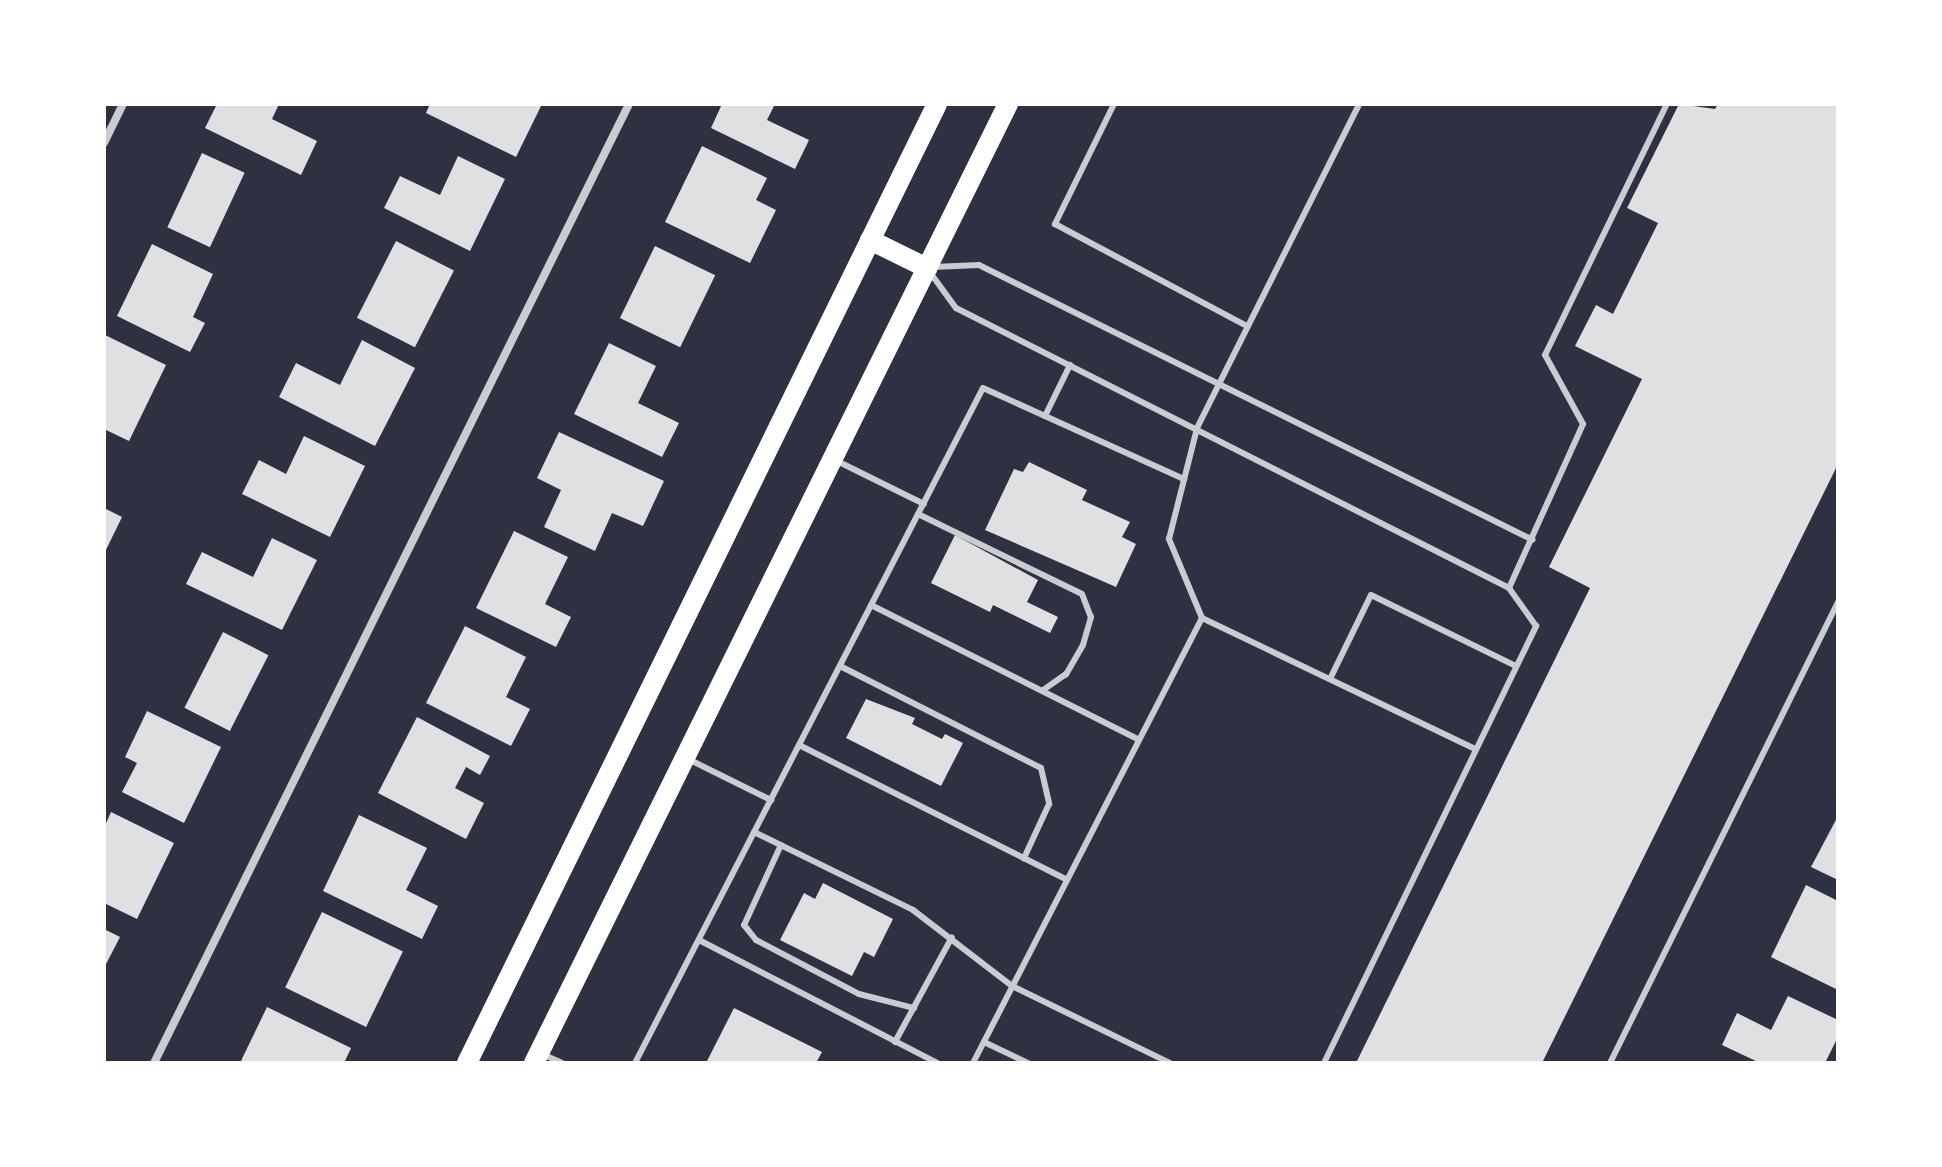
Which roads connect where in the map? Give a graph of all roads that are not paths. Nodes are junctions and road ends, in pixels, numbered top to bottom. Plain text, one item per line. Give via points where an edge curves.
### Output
1 (123, 104) edge
2 (629, 104) edge
3 (937, 104) edge
4 (1008, 104) edge
5 (1114, 104) edge
6 (1359, 104) edge
7 (1667, 104) edge
8 (104, 143) edge
9 (870, 240) junction
10 (927, 268) junction
11 (1247, 326) junction
12 (1070, 365) junction
13 (1217, 384) junction
14 (1045, 416) junction
15 (1197, 428) junction
16 (832, 458) junction
17 (1184, 479) junction
18 (924, 504) junction
19 (918, 514) junction
20 (1533, 540) junction
21 (1509, 588) junction
22 (1838, 602) edge
23 (871, 605) junction
24 (1202, 618) junction
25 (840, 666) junction
26 (1516, 666) junction
27 (1330, 679) junction
28 (1042, 691) junction
29 (1139, 740) junction
30 (799, 745) junction
31 (1475, 749) junction
32 (685, 758) junction
33 (771, 800) junction
34 (754, 832) junction
35 (781, 845) junction
36 (1024, 858) junction
37 (1067, 880) junction
38 (952, 937) junction
39 (699, 940) junction
40 (1012, 986) junction
41 (914, 1008) junction
42 (895, 1042) junction
43 (984, 1042) junction
44 (536, 1058) edge
45 (154, 1063) edge
46 (467, 1063) edge
47 (562, 1063) edge
48 (635, 1063) edge
49 (937, 1063) edge
50 (973, 1063) edge
51 (1028, 1063) edge
52 (1170, 1063) edge
53 (1324, 1063) edge
54 (1610, 1063) edge

1 - 8 street
2 - 45 street
3 - 9 main road
4 - 10 main road
5 - 11 lane via 1055,224
6 - 11 lane
7 - 20 lane via 1545,355 1583,424
9 - 10 main road
9 - 46 main road
10 - 12 lane via 956,308
10 - 13 lane via 979,265
10 - 16 main road
11 - 13 lane
12 - 14 lane
12 - 15 lane
13 - 15 lane
13 - 20 lane
14 - 17 lane
14 - 18 lane via 983,388
15 - 17 lane
15 - 21 lane
16 - 18 lane
16 - 32 main road
17 - 24 lane via 1169,539
18 - 19 lane
19 - 23 lane
19 - 28 lane via 1082,594 1091,617 1083,645 1066,674
20 - 21 lane
21 - 26 lane via 1536,626
22 - 54 lane
23 - 25 lane
23 - 28 lane
24 - 27 lane
24 - 29 lane
25 - 30 lane
25 - 36 lane via 1041,768 1049,804
26 - 27 lane via 1371,595
26 - 31 lane
27 - 31 lane
28 - 29 lane
29 - 37 lane
30 - 33 lane
30 - 36 lane
31 - 53 lane
32 - 33 lane
32 - 44 main road
33 - 34 lane
34 - 35 lane
34 - 39 lane
35 - 38 lane via 913,910
35 - 41 lane via 744,925 756,940 859,994
36 - 37 lane
37 - 40 lane
38 - 40 lane
38 - 41 lane
39 - 42 lane
39 - 48 lane
40 - 43 lane
40 - 52 lane
41 - 42 lane
42 - 49 lane
43 - 50 lane
43 - 51 lane
44 - 47 lane

